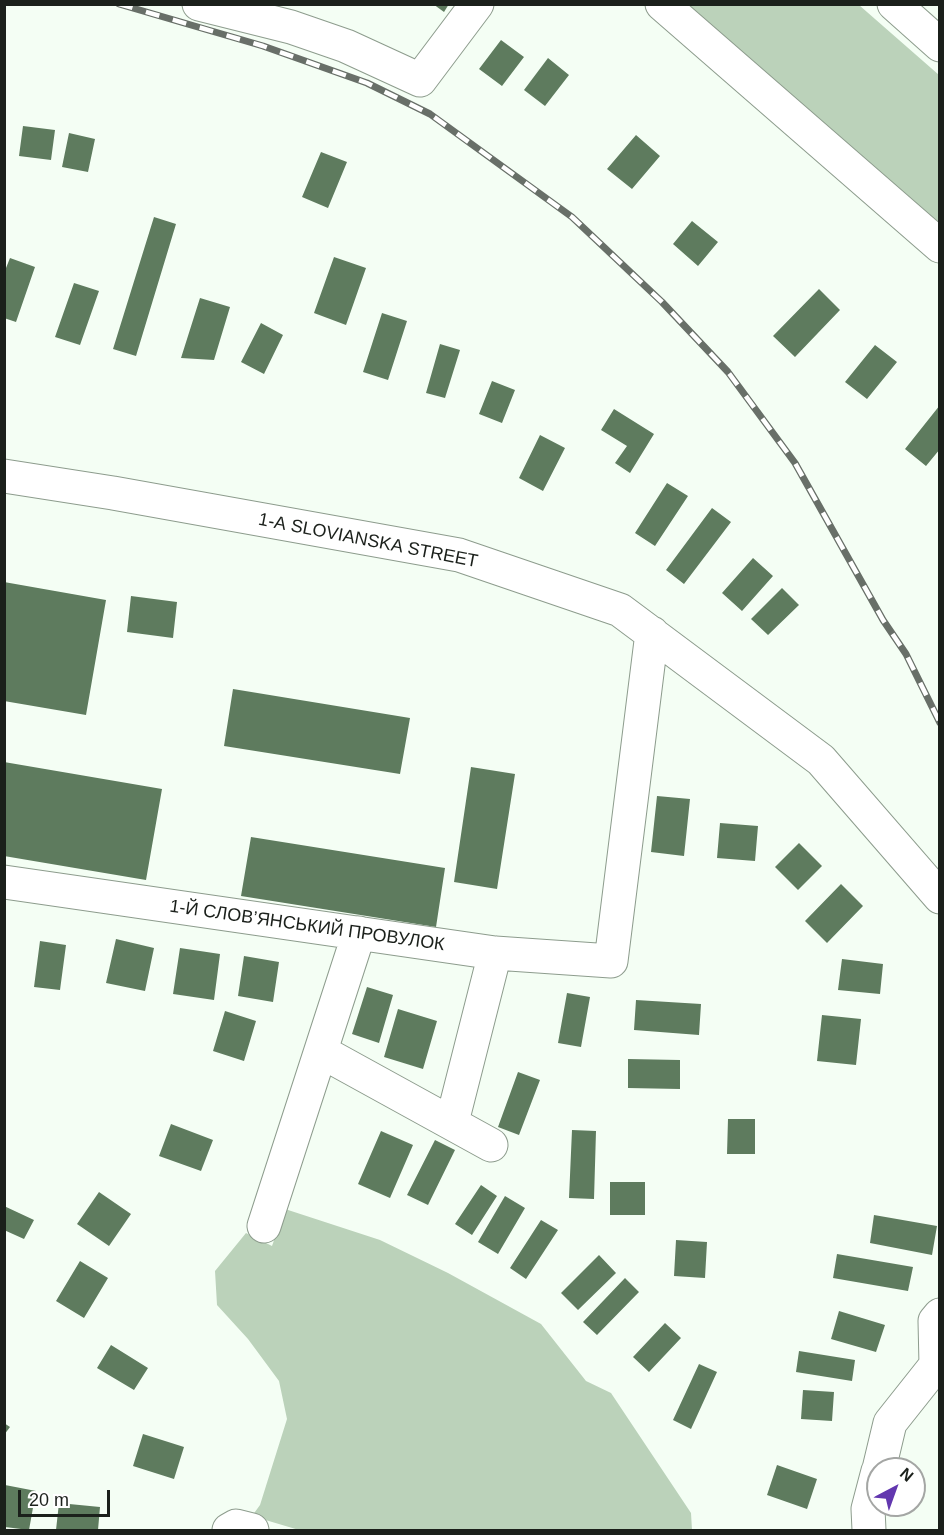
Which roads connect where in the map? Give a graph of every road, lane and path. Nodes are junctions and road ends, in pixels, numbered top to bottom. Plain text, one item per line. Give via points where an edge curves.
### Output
1 (199, 4) edge
2 (477, 4) edge
3 (662, 4) edge
4 (894, 4) edge
5 (939, 45) edge
6 (939, 246) edge
7 (4, 477) edge
8 (652, 633) junction
9 (4, 882) edge
10 (939, 897) edge
11 (359, 933) junction
12 (495, 953) junction
13 (322, 1052) junction
14 (452, 1122) junction
15 (491, 1145) dead end
16 (264, 1226) dead end
17 (939, 1315) edge
18 (938, 1366) edge
19 (881, 1457) edge
20 (229, 1530) edge
21 (252, 1530) edge

1 - 2 street via 335,42 420,80
3 - 6 street
4 - 5 street
7 - 8 street, 1-A SLOVIANSKA STREET via 459,555 620,610
8 - 10 street, 1-A SLOVIANSKA STREET via 821,760
8 - 12 street, 1-Й СЛОВ’ЯНСЬКИЙ ПРОВУЛОК via 611,961
9 - 11 street, 1-Й СЛОВ’ЯНСЬКИЙ ПРОВУЛОК
11 - 12 street, 1-Й СЛОВ’ЯНСЬКИЙ ПРОВУЛОК
11 - 13 street
12 - 14 street
13 - 14 street
13 - 16 street
14 - 15 street
17 - 18 street via 935,1322
18 - 19 street via 890,1423
20 - 21 street via 236,1526

